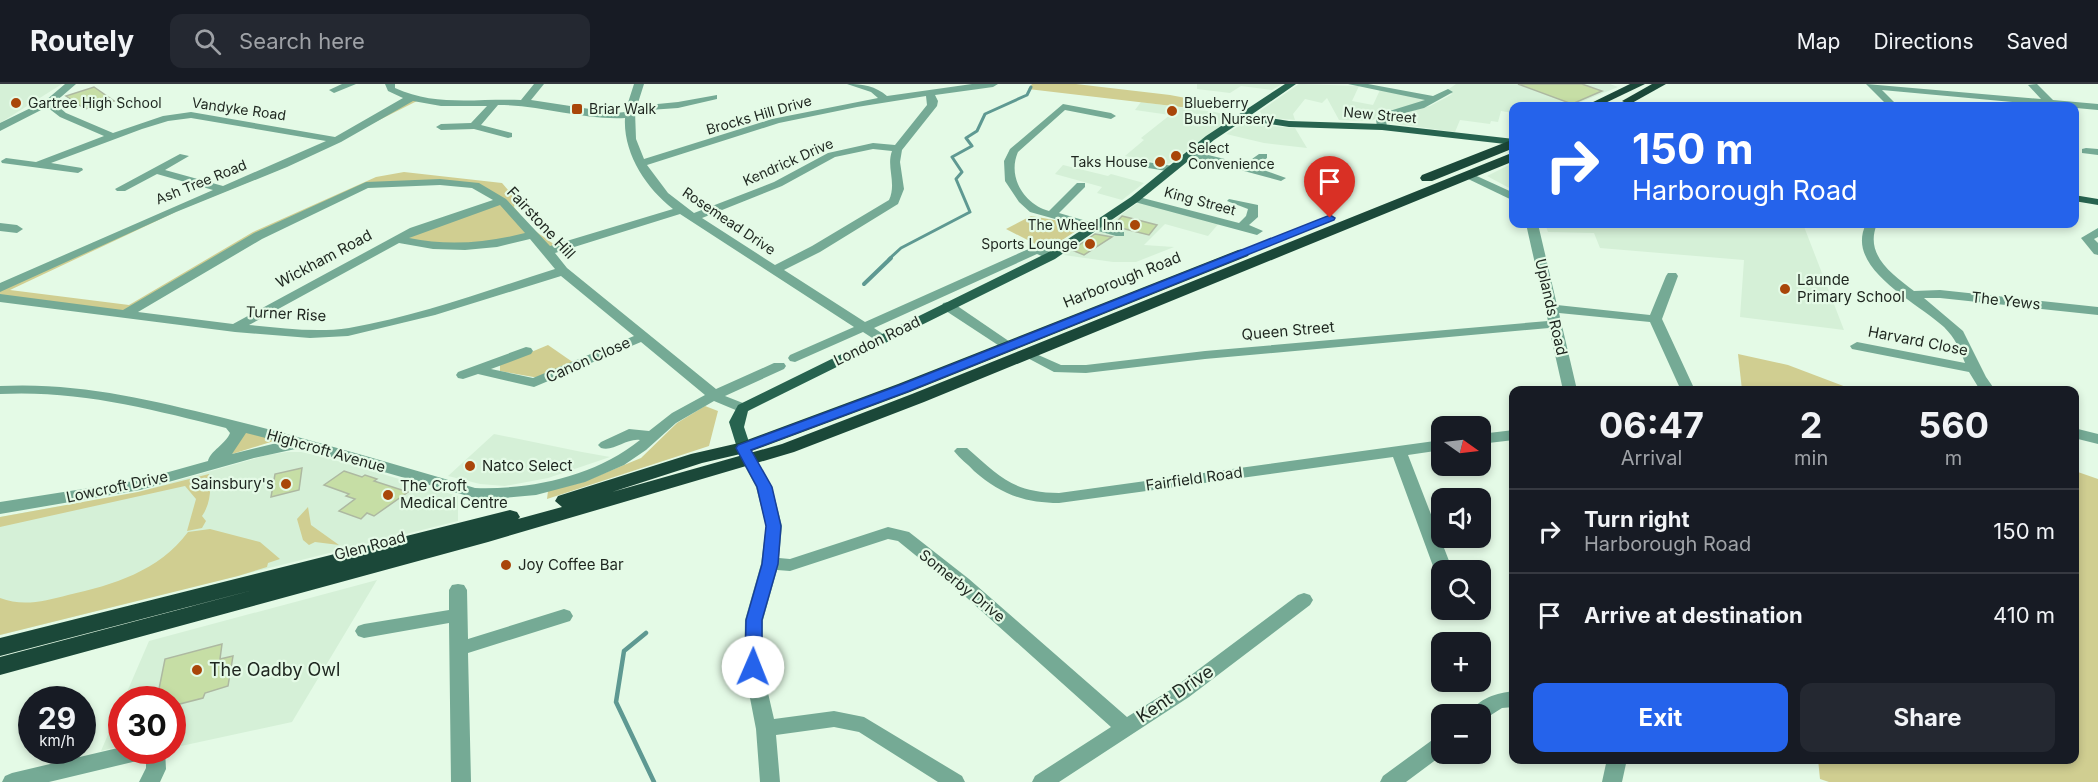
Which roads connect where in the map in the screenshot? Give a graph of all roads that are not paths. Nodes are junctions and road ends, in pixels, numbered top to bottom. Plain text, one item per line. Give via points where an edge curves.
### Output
1 (71, 84) edge
2 (351, 84) edge
3 (390, 84) edge
4 (539, 84) edge
5 (639, 84) edge
6 (852, 84) edge
7 (993, 84) edge
8 (1291, 84) edge
9 (1353, 84) edge
10 (1660, 84) edge
11 (1872, 85) edge
12 (2033, 85) edge
13 (1640, 89) edge
14 (334, 90) dead end
15 (1448, 92) dead end
16 (929, 93) junction
17 (714, 97) dead end
18 (411, 98) junction
19 (885, 99) junction
20 (1435, 99) junction
21 (1603, 102) edge
22 (1612, 102) edge
23 (1623, 102) edge
24 (1889, 102) edge
25 (2032, 102) edge
26 (2049, 102) edge
27 (48, 103) junction
28 (524, 103) junction
29 (494, 104) junction
30 (2079, 105) edge
31 (2098, 106) edge
32 (629, 112) junction
33 (1111, 116) dead end
34 (1245, 117) junction
35 (474, 126) junction
36 (441, 127) dead end
37 (1382, 127) junction
38 (0, 128) edge
39 (508, 135) dead end
40 (112, 136) junction
41 (337, 140) junction
42 (1509, 142) edge
43 (1509, 146) edge
44 (897, 148) junction
45 (2086, 151) dead end
46 (2098, 152) edge
47 (1192, 153) junction
48 (1509, 153) edge
49 (184, 156) dead end
50 (1263, 156) dead end
51 (1509, 157) edge
52 (1121, 161) dead end
53 (6, 162) dead end
54 (641, 163) junction
55 (37, 165) junction
56 (1247, 168) junction
57 (78, 170) dead end
58 (1173, 170) junction
59 (1461, 170) junction
60 (157, 171) junction
61 (1281, 178) dead end
62 (1081, 185) dead end
63 (121, 189) dead end
64 (223, 189) junction
65 (1509, 195) edge
66 (1136, 199) junction
67 (2079, 199) edge
68 (502, 201) junction
69 (1233, 201) dead end
70 (2098, 202) edge
71 (683, 209) junction
72 (1051, 215) junction
73 (694, 217) junction
74 (0, 227) edge
75 (1096, 227) junction
76 (1241, 227) junction
77 (1533, 228) edge
78 (1868, 228) edge
79 (17, 229) dead end
80 (1257, 231) dead end
81 (2098, 232) edge
82 (1120, 234) dead end
83 (531, 235) junction
84 (398, 239) junction
85 (549, 251) junction
86 (2098, 251) edge
87 (1051, 256) junction
88 (776, 270) junction
89 (563, 271) junction
90 (1672, 276) dead end
91 (0, 288) edge
92 (1914, 295) junction
93 (0, 297) edge
94 (948, 306) junction
95 (1551, 308) junction
96 (2098, 311) edge
97 (124, 314) junction
98 (1655, 319) junction
99 (1555, 324) junction
100 (235, 328) junction
101 (864, 328) junction
102 (642, 337) junction
103 (882, 338) junction
104 (1009, 346) junction
105 (1857, 346) dead end
106 (526, 351) dead end
107 (1027, 354) junction
108 (795, 358) dead end
109 (779, 366) dead end
110 (480, 369) junction
111 (1974, 369) junction
112 (463, 375) dead end
113 (1569, 386) edge
114 (1686, 386) dead end
115 (1985, 386) edge
116 (0, 390) edge
117 (714, 395) junction
118 (743, 408) junction
119 (235, 425) junction
120 (2079, 433) edge
121 (653, 436) junction
122 (1509, 436) edge
123 (1491, 438) edge
124 (2098, 439) edge
125 (303, 443) junction
126 (606, 444) dead end
127 (1431, 447) edge
128 (962, 451) dead end
129 (1399, 451) junction
130 (746, 454) junction
131 (206, 466) junction
132 (0, 508) edge
133 (1440, 560) edge
134 (770, 564) junction
135 (458, 590) dead end
136 (1304, 600) dead end
137 (458, 615) junction
138 (564, 616) dead end
139 (364, 631) dead end
140 (0, 647) edge
141 (459, 649) junction
142 (0, 666) edge
143 (1509, 700) edge
144 (1491, 706) edge
145 (1125, 728) junction
146 (766, 729) junction
147 (1431, 752) edge
148 (1616, 764) edge
149 (458, 781) edge
150 (12, 782) edge
151 (149, 782) edge
152 (770, 782) edge
153 (955, 782) edge
154 (1042, 782) edge
155 (1390, 782) edge
156 (1612, 782) edge

1 - 27 street
2 - 14 street
3 - 18 street via 391,89
4 - 28 street
5 - 32 street, Rosemead Drive
6 - 19 street via 874,90
7 - 16 street, Brocks Hill Drive
8 - 34 main road, London Road
9 - 20 street
10 - 13 highway
11 - 24 street
11 - 25 street
12 - 26 street
13 - 21 highway
13 - 22 highway
13 - 23 highway
15 - 20 street
16 - 19 street, Brocks Hill Drive
16 - 44 street via 932,106
17 - 32 street
18 - 29 street via 447,104
18 - 41 street, Ash Tree Road
19 - 54 street, Brocks Hill Drive via 775,122
20 - 37 street via 1386,115 1381,119
27 - 38 street
27 - 40 street via 63,115
28 - 29 street
28 - 32 street via 596,116
29 - 35 street
30 - 31 street
32 - 54 street, Rosemead Drive via 629,137
33 - 72 street via 1063,107 1014,151 1007,170 1014,190 1034,210
34 - 37 main road, New Street via 1282,123
34 - 47 main road, London Road
35 - 36 street
35 - 39 street
37 - 42 main road, New Street
40 - 41 street, Vandyke Road via 167,118 191,115
40 - 55 street, Vandyke Road
41 - 64 street, Ash Tree Road
43 - 59 highway
44 - 73 street, Kendrick Drive via 873,146 832,155 778,184
44 - 88 street via 894,159 900,184 894,202
45 - 46 street
47 - 56 street
47 - 58 main road, London Road
48 - 59 highway
49 - 60 street
50 - 56 street
51 - 59 highway
52 - 58 street
53 - 55 street, Vandyke Road
54 - 71 street, Rosemead Drive via 659,191
55 - 57 street, Vandyke Road
56 - 61 street
58 - 66 main road, London Road
59 - 65 street
59 - 104 highway, Harborough Road via 1368,202
59 - 107 highway
60 - 63 street
60 - 64 street
62 - 72 street
64 - 91 street, Ash Tree Road
66 - 75 main road, London Road
66 - 76 street, King Street
67 - 70 main road
68 - 83 street, Fairstone Hill
68 - 84 street, Wickham Road
68 - 97 street, Fairstone Hill via 475,185 366,185 258,236
69 - 76 street via 1254,207
71 - 73 street, Rosemead Drive
71 - 85 street
72 - 75 street
73 - 88 street, Rosemead Drive
74 - 79 street
75 - 82 street
75 - 87 main road, London Road
76 - 80 street, King Street
77 - 95 street, Uplands Road
78 - 92 street via 1865,235 1868,251 1882,271
81 - 86 street via 2087,238
83 - 84 street via 471,248 429,246
83 - 85 street, Fairstone Hill
84 - 100 street, Wickham Road
85 - 89 street, Fairstone Hill
87 - 94 main road, London Road
87 - 101 street, London Road via 1037,250
88 - 101 street, Rosemead Drive
89 - 100 street, Turner Rise via 430,312 348,332 310,334
89 - 102 street, Fairstone Hill
90 - 98 street
92 - 96 street, The Yews via 1940,294
92 - 111 street via 1958,335
93 - 97 street, Turner Rise
94 - 103 main road, London Road
94 - 104 street
95 - 98 street
95 - 99 street, Uplands Road
97 - 100 street, Turner Rise
98 - 114 street
99 - 107 street, Queen Street via 1086,369 1059,369
99 - 113 street, Uplands Road
101 - 103 street, Rosemead Drive
101 - 108 street, London Road
102 - 110 street, Canon Close via 533,387
102 - 117 street, Fairstone Hill
103 - 118 main road, London Road
104 - 130 highway, Harborough Road
105 - 111 street, Harvard Close
106 - 110 street
107 - 130 highway via 788,448
109 - 117 street
110 - 112 street
111 - 115 street
116 - 119 street, Highcroft Avenue via 42,388 110,397
117 - 118 street, Fairstone Hill
117 - 121 street via 670,420
118 - 130 main road via 736,422
119 - 125 street, Highcroft Avenue
119 - 131 street via 236,441
120 - 124 street
121 - 125 street, Highcroft Avenue via 629,455 584,476 497,496
121 - 126 street via 629,434
122 - 123 street
125 - 131 street, Lowcroft Drive
127 - 129 street, Fairfield Road
128 - 129 street, Fairfield Road via 1002,487 1039,499
129 - 133 street
130 - 134 street via 764,487 774,526
130 - 140 highway, Glen Road via 717,463 704,457 537,510
130 - 142 highway, Glen Road via 488,536
131 - 132 street, Lowcroft Drive via 140,484
134 - 145 street, Somerby Drive via 790,565 888,533 903,536
134 - 146 street via 754,620 753,667
135 - 137 street
136 - 145 street, Kent Drive via 1182,692
137 - 139 street
137 - 141 street
138 - 141 street
141 - 149 street
143 - 144 street
145 - 154 street, Kent Drive
146 - 152 street
146 - 153 street via 817,720 864,725
147 - 155 street
148 - 156 street
150 - 151 street via 141,751 157,754 156,769

